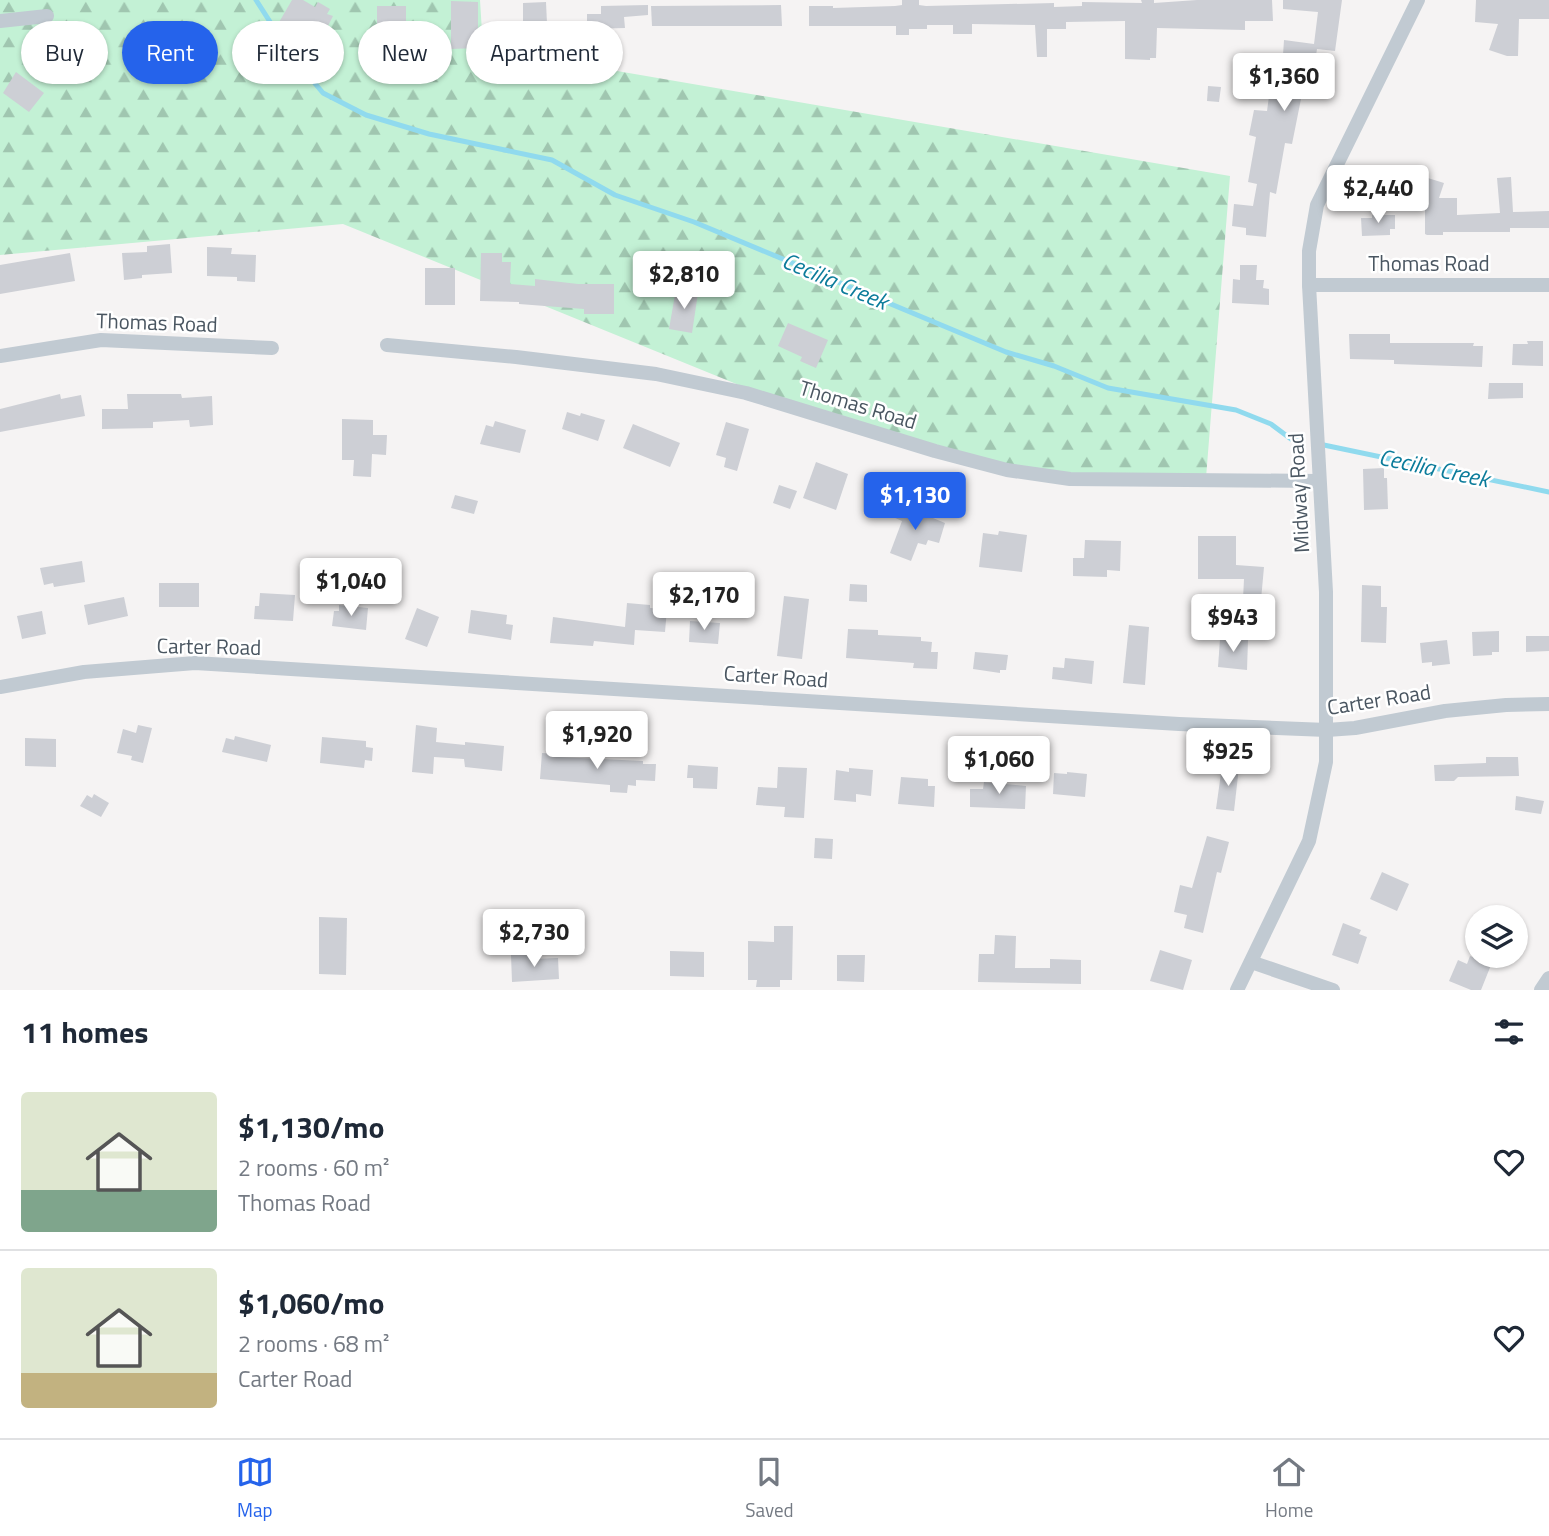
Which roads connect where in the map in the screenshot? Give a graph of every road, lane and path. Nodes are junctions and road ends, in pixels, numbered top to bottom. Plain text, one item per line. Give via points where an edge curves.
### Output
1 (1418, 0) edge
2 (47, 16) dead end
3 (0, 21) edge
4 (1309, 285) junction
5 (1549, 285) edge
6 (387, 345) dead end
7 (272, 348) dead end
8 (0, 356) edge
9 (1318, 481) junction
10 (0, 687) edge
11 (1549, 704) edge
12 (1327, 730) junction
13 (1251, 962) junction
14 (1549, 978) edge
15 (1237, 990) edge
16 (1333, 990) edge
17 (1541, 990) edge

1 - 4 street, Midway Road via 1317,205
2 - 3 street
4 - 5 street, Thomas Road
4 - 9 street, Midway Road
6 - 9 street, Thomas Road via 656,374 746,393 1007,470 1070,479
7 - 8 street, Thomas Road via 101,340
9 - 12 street, Midway Road
10 - 12 street, Carter Road via 84,672 195,663
11 - 12 street, Carter Road via 1446,711
12 - 13 street, Midway Road via 1326,762 1309,841
13 - 15 street, Midway Road
13 - 16 street
14 - 17 street

